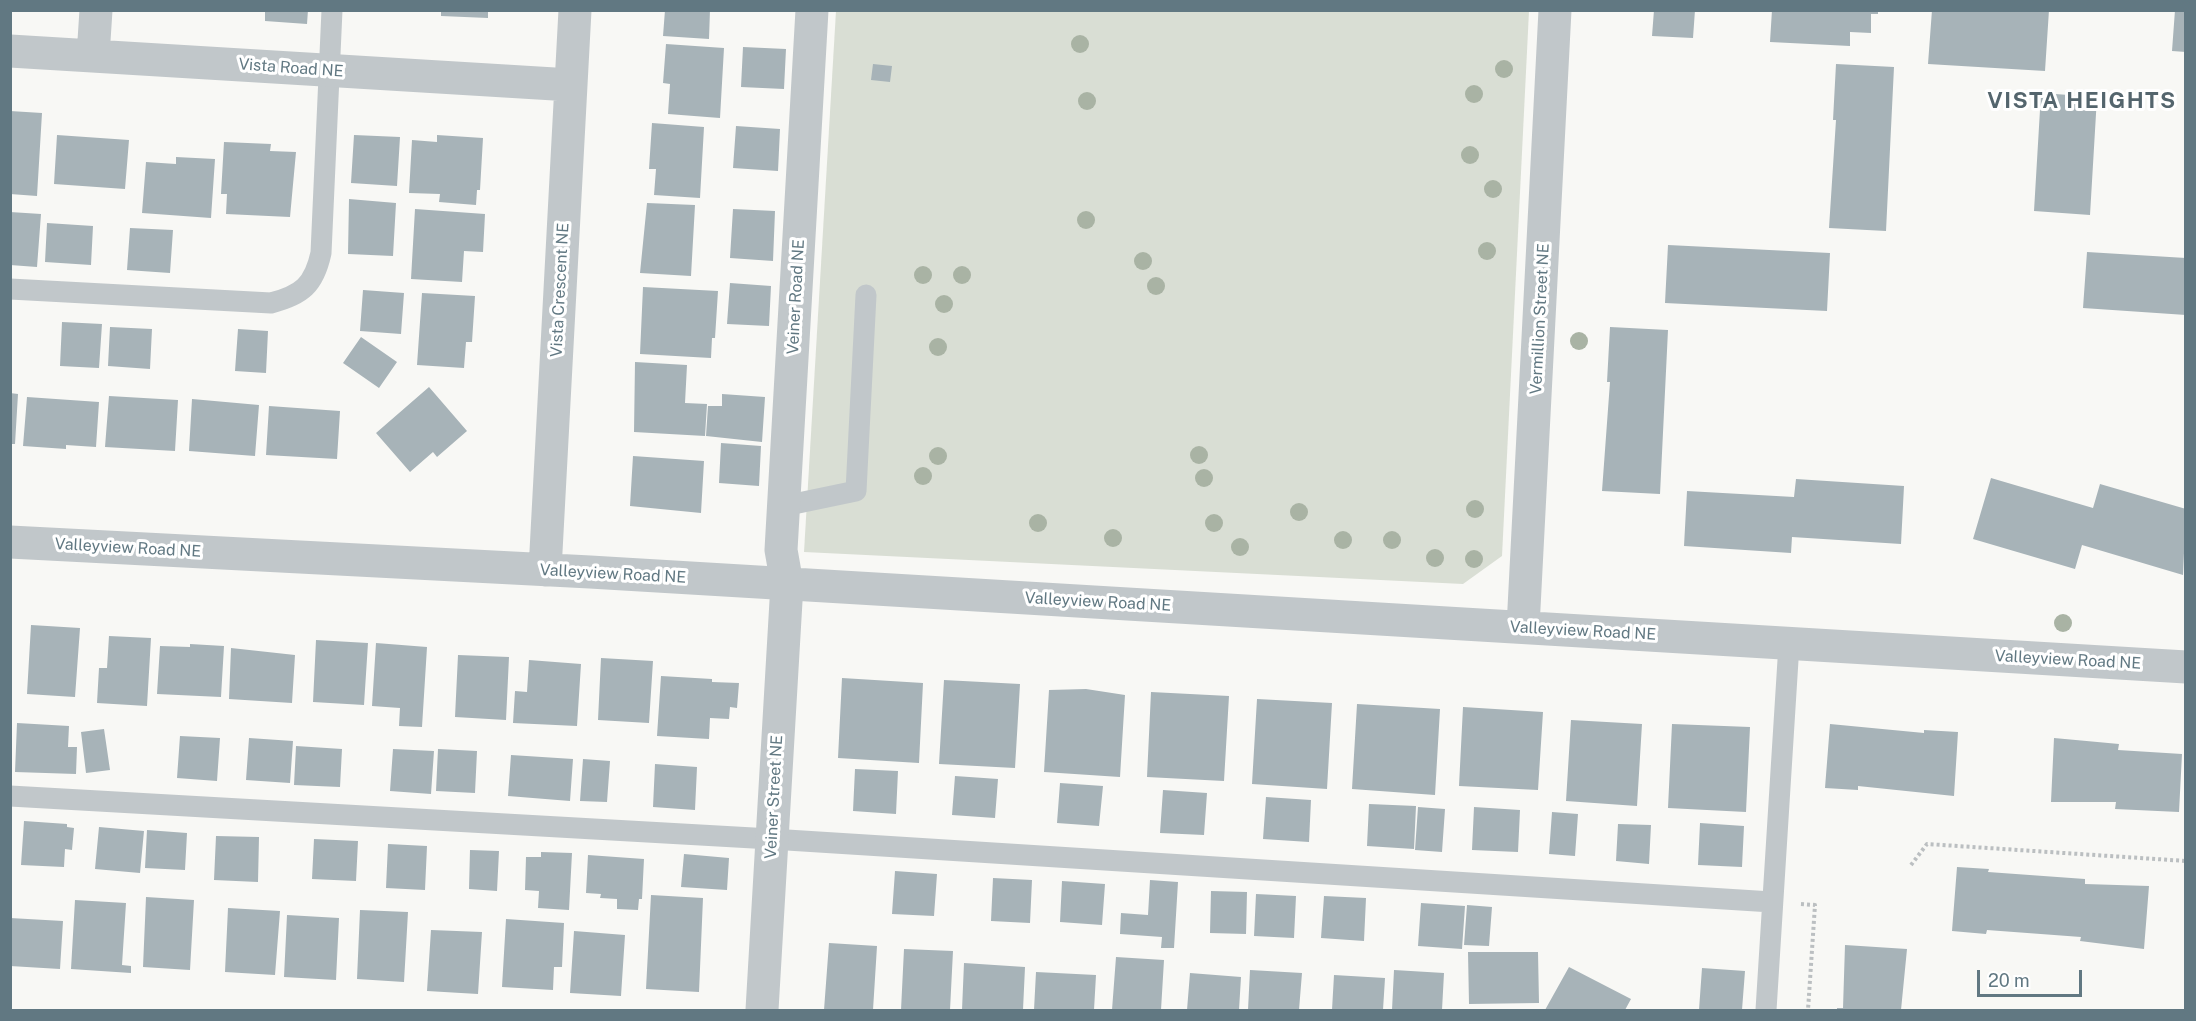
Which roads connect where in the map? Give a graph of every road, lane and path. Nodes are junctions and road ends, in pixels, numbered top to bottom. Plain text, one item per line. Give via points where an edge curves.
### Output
1 (96, 10) edge
2 (332, 10) edge
3 (575, 10) edge
4 (812, 10) edge
5 (1555, 10) edge
6 (10, 51) edge
7 (93, 56) junction
8 (329, 70) junction
9 (571, 86) junction
10 (10, 289) edge
11 (866, 295) dead end
12 (784, 506) junction
13 (10, 542) edge
14 (545, 570) junction
15 (787, 584) junction
16 (1523, 627) junction
17 (1789, 644) junction
18 (2186, 668) edge
19 (10, 796) edge
20 (771, 839) junction
21 (2186, 861) edge
22 (1911, 865) dead end
23 (1772, 902) junction
24 (762, 1011) edge
25 (1766, 1011) edge
26 (1809, 1011) edge

1 - 7 street
2 - 8 lane
3 - 9 street, Vista Crescent NE
4 - 12 street, Veiner Road NE
5 - 16 street, Vermillion Street NE
6 - 7 street, Vista Road NE
7 - 8 street, Vista Road NE
8 - 9 street, Vista Road NE
8 - 10 lane via 321,253 316,274 305,288 288,299 271,303
9 - 14 street, Vista Crescent NE
11 - 12 lane via 856,491
12 - 15 street, Veiner Road NE via 781,550
13 - 14 street, Valleyview Road NE
14 - 15 street, Valleyview Road NE
15 - 16 street, Valleyview Road NE
15 - 20 street, Veiner Street NE
16 - 17 street, Valleyview Road NE
17 - 18 street, Valleyview Road NE
17 - 23 lane
19 - 20 lane
20 - 23 lane
20 - 24 street, Veiner Street NE
21 - 22 path via 1927,844
23 - 25 lane
23 - 26 path via 1815,905

